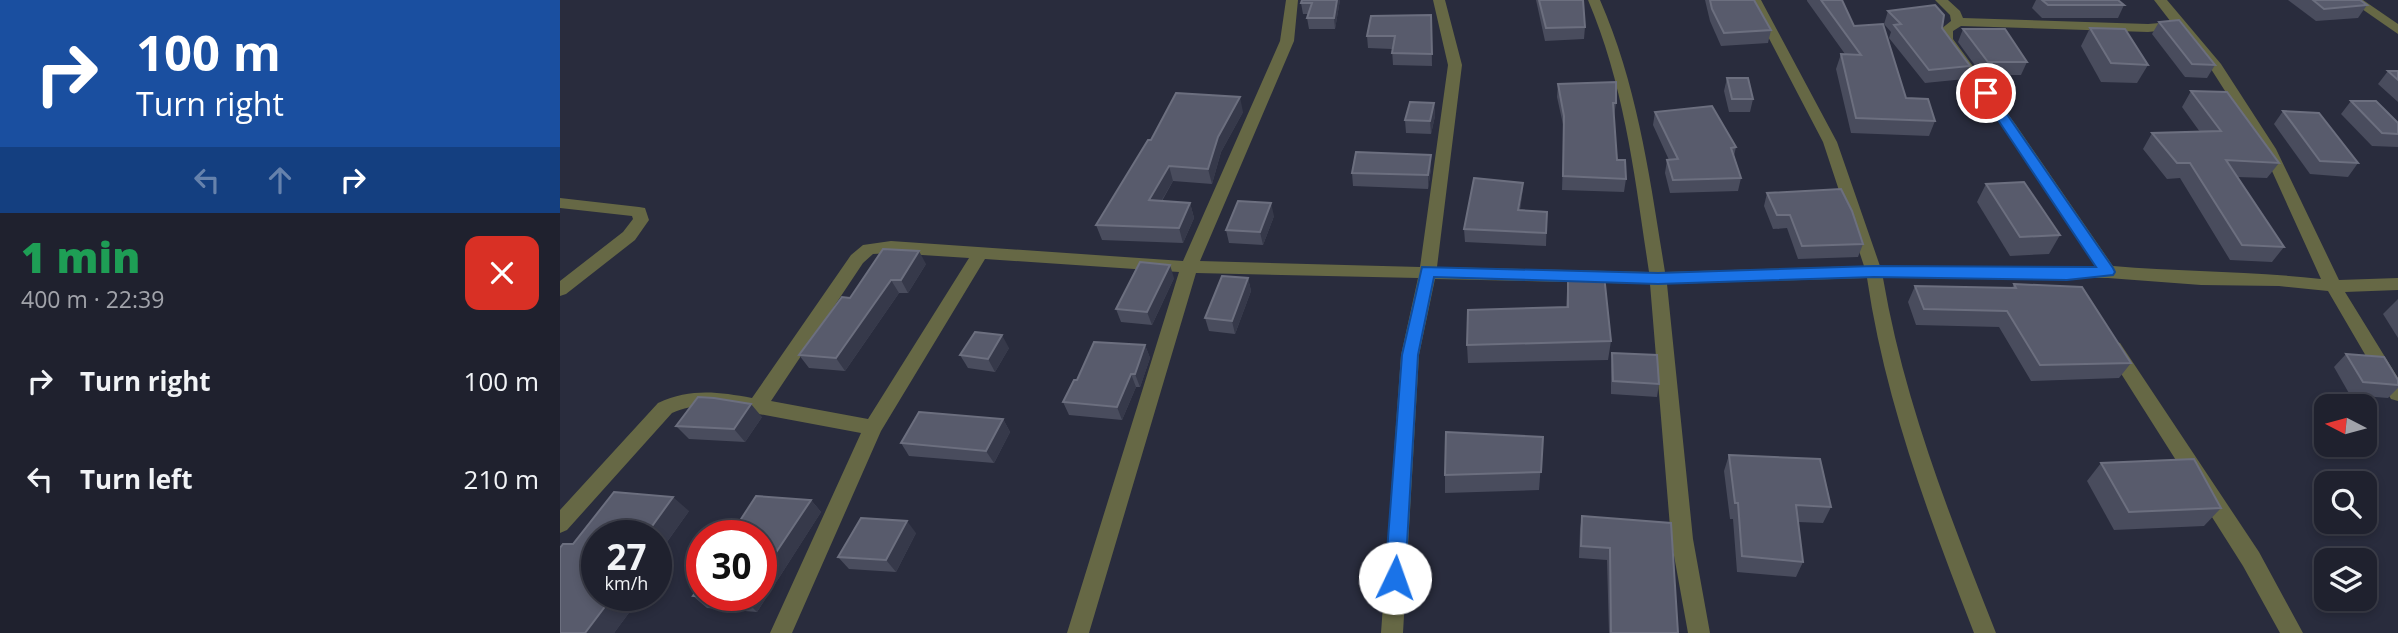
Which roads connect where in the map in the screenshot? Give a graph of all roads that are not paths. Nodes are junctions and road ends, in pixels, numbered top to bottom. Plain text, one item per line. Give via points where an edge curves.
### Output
1 (1292, 0) edge
2 (1439, 0) edge
3 (1594, 0) edge
4 (1755, 0) edge
5 (1941, 0) edge
6 (2160, 0) edge
7 (2355, 0) edge
8 (1958, 22) junction
9 (2182, 25) junction
10 (2398, 30) edge
11 (560, 203) edge
12 (981, 251) junction
13 (1189, 267) junction
14 (1428, 271) junction
15 (1874, 272) junction
16 (2108, 272) junction
17 (2067, 274) junction
18 (1658, 278) junction
19 (2398, 285) edge
20 (2333, 286) junction
21 (560, 290) edge
22 (2081, 297) edge
23 (2104, 331) edge
24 (2398, 394) edge
25 (757, 405) junction
26 (873, 428) junction
27 (560, 524) edge
28 (781, 633) edge
29 (1078, 633) edge
30 (1392, 633) edge
31 (1699, 633) edge
32 (1985, 633) edge
33 (2292, 633) edge

1 - 13 street via 1287,41
2 - 14 street via 1455,65
3 - 18 street via 1613,44
4 - 15 street via 1830,142
5 - 8 street
6 - 9 street
7 - 10 street
8 - 9 street
8 - 16 street via 1947,29 1946,39
9 - 20 street via 2216,67 2269,149
11 - 21 street via 639,212 642,220 629,236
12 - 13 street
12 - 25 street via 869,249 857,258
12 - 26 street
13 - 14 street
13 - 29 street
14 - 18 street
14 - 30 street via 1410,355
15 - 17 street
15 - 18 street
15 - 32 street via 1885,340 1935,505
16 - 17 street
16 - 20 street
17 - 22 street
18 - 31 street via 1682,539
19 - 20 street
20 - 24 street
23 - 33 street via 2251,559
25 - 26 street
25 - 27 street via 695,397 665,408
26 - 28 street

